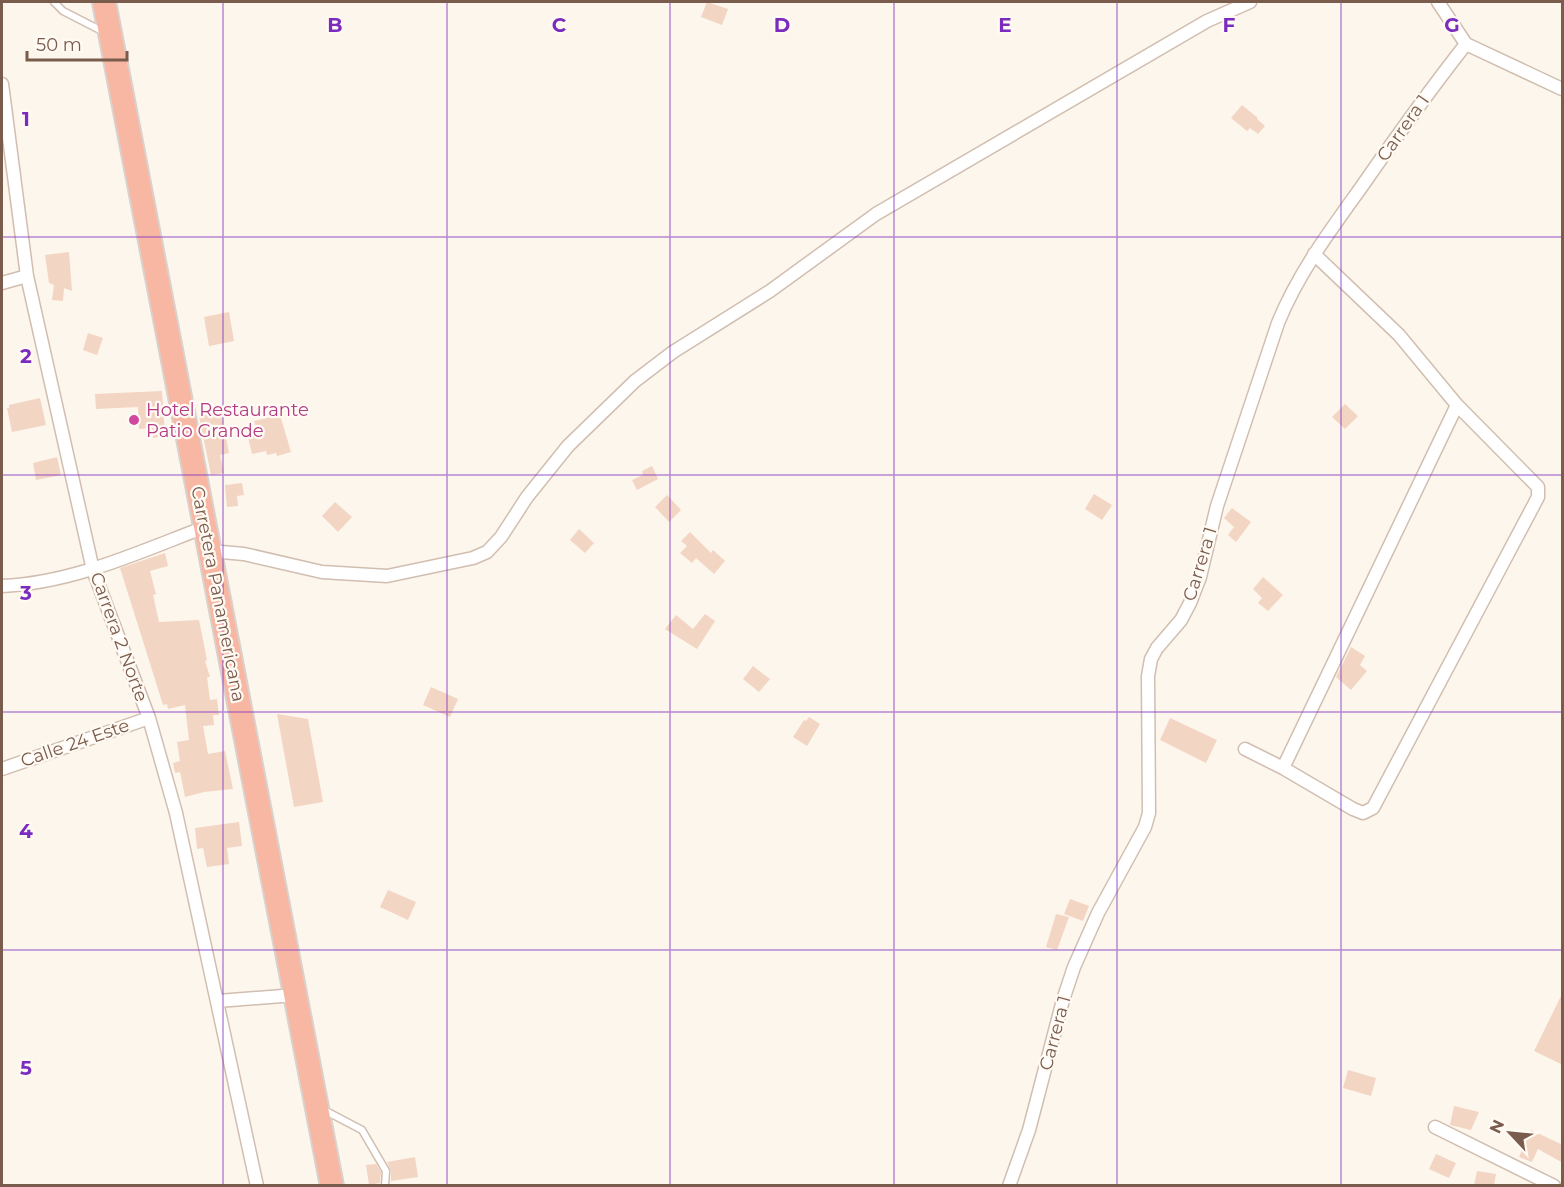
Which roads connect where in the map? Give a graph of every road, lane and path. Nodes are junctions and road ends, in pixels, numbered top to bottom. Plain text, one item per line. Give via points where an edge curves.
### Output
1 (54, 2) edge
2 (104, 2) edge
3 (1250, 2) edge
4 (1438, 2) edge
5 (111, 35) junction
6 (1466, 44) junction
7 (2, 84) edge
8 (1563, 89) edge
9 (1314, 254) junction
10 (27, 276) junction
11 (2, 282) edge
12 (1456, 405) junction
13 (205, 527) junction
14 (210, 551) junction
15 (93, 570) junction
16 (2, 586) edge
17 (149, 718) junction
18 (1245, 749) dead end
19 (1283, 768) junction
20 (2, 769) edge
21 (295, 995) junction
22 (218, 1001) junction
23 (317, 1106) junction
24 (1435, 1127) dead end
25 (257, 1185) edge
26 (332, 1185) edge
27 (385, 1185) edge
28 (1009, 1185) edge
29 (1554, 1185) edge

1 - 5 lane via 63,11
2 - 5 highway, Carretera Panamericana
3 - 14 street via 1207,21 876,214 770,291 673,352 635,381 568,446 488,552 387,576 322,573 244,554
4 - 6 street
5 - 13 highway, Carretera Panamericana
6 - 8 street
6 - 9 street, Carrera 1
7 - 10 street, Carrera 2 Norte
9 - 12 street via 1399,335
9 - 28 street, Carrera 1 via 1278,323 1217,506 1190,603 1151,659 1149,813 1074,966 1029,1130
10 - 11 street
10 - 15 street, Carrera 2 Norte
12 - 19 street
12 - 19 street via 1538,487 1538,497 1373,808 1363,813 1353,809
13 - 14 highway, Carretera Panamericana
13 - 15 street
14 - 21 highway, Carretera Panamericana
15 - 16 street
15 - 17 street, Carrera 2 Norte
17 - 20 street, Calle 24 Este
17 - 22 street, Carrera 2 Norte via 176,813
18 - 19 street
21 - 22 street
21 - 23 highway, Carretera Panamericana
22 - 25 street, Carrera 2 Norte
23 - 26 highway, Carretera Panamericana
23 - 27 lane via 362,1130 386,1171
24 - 29 street

